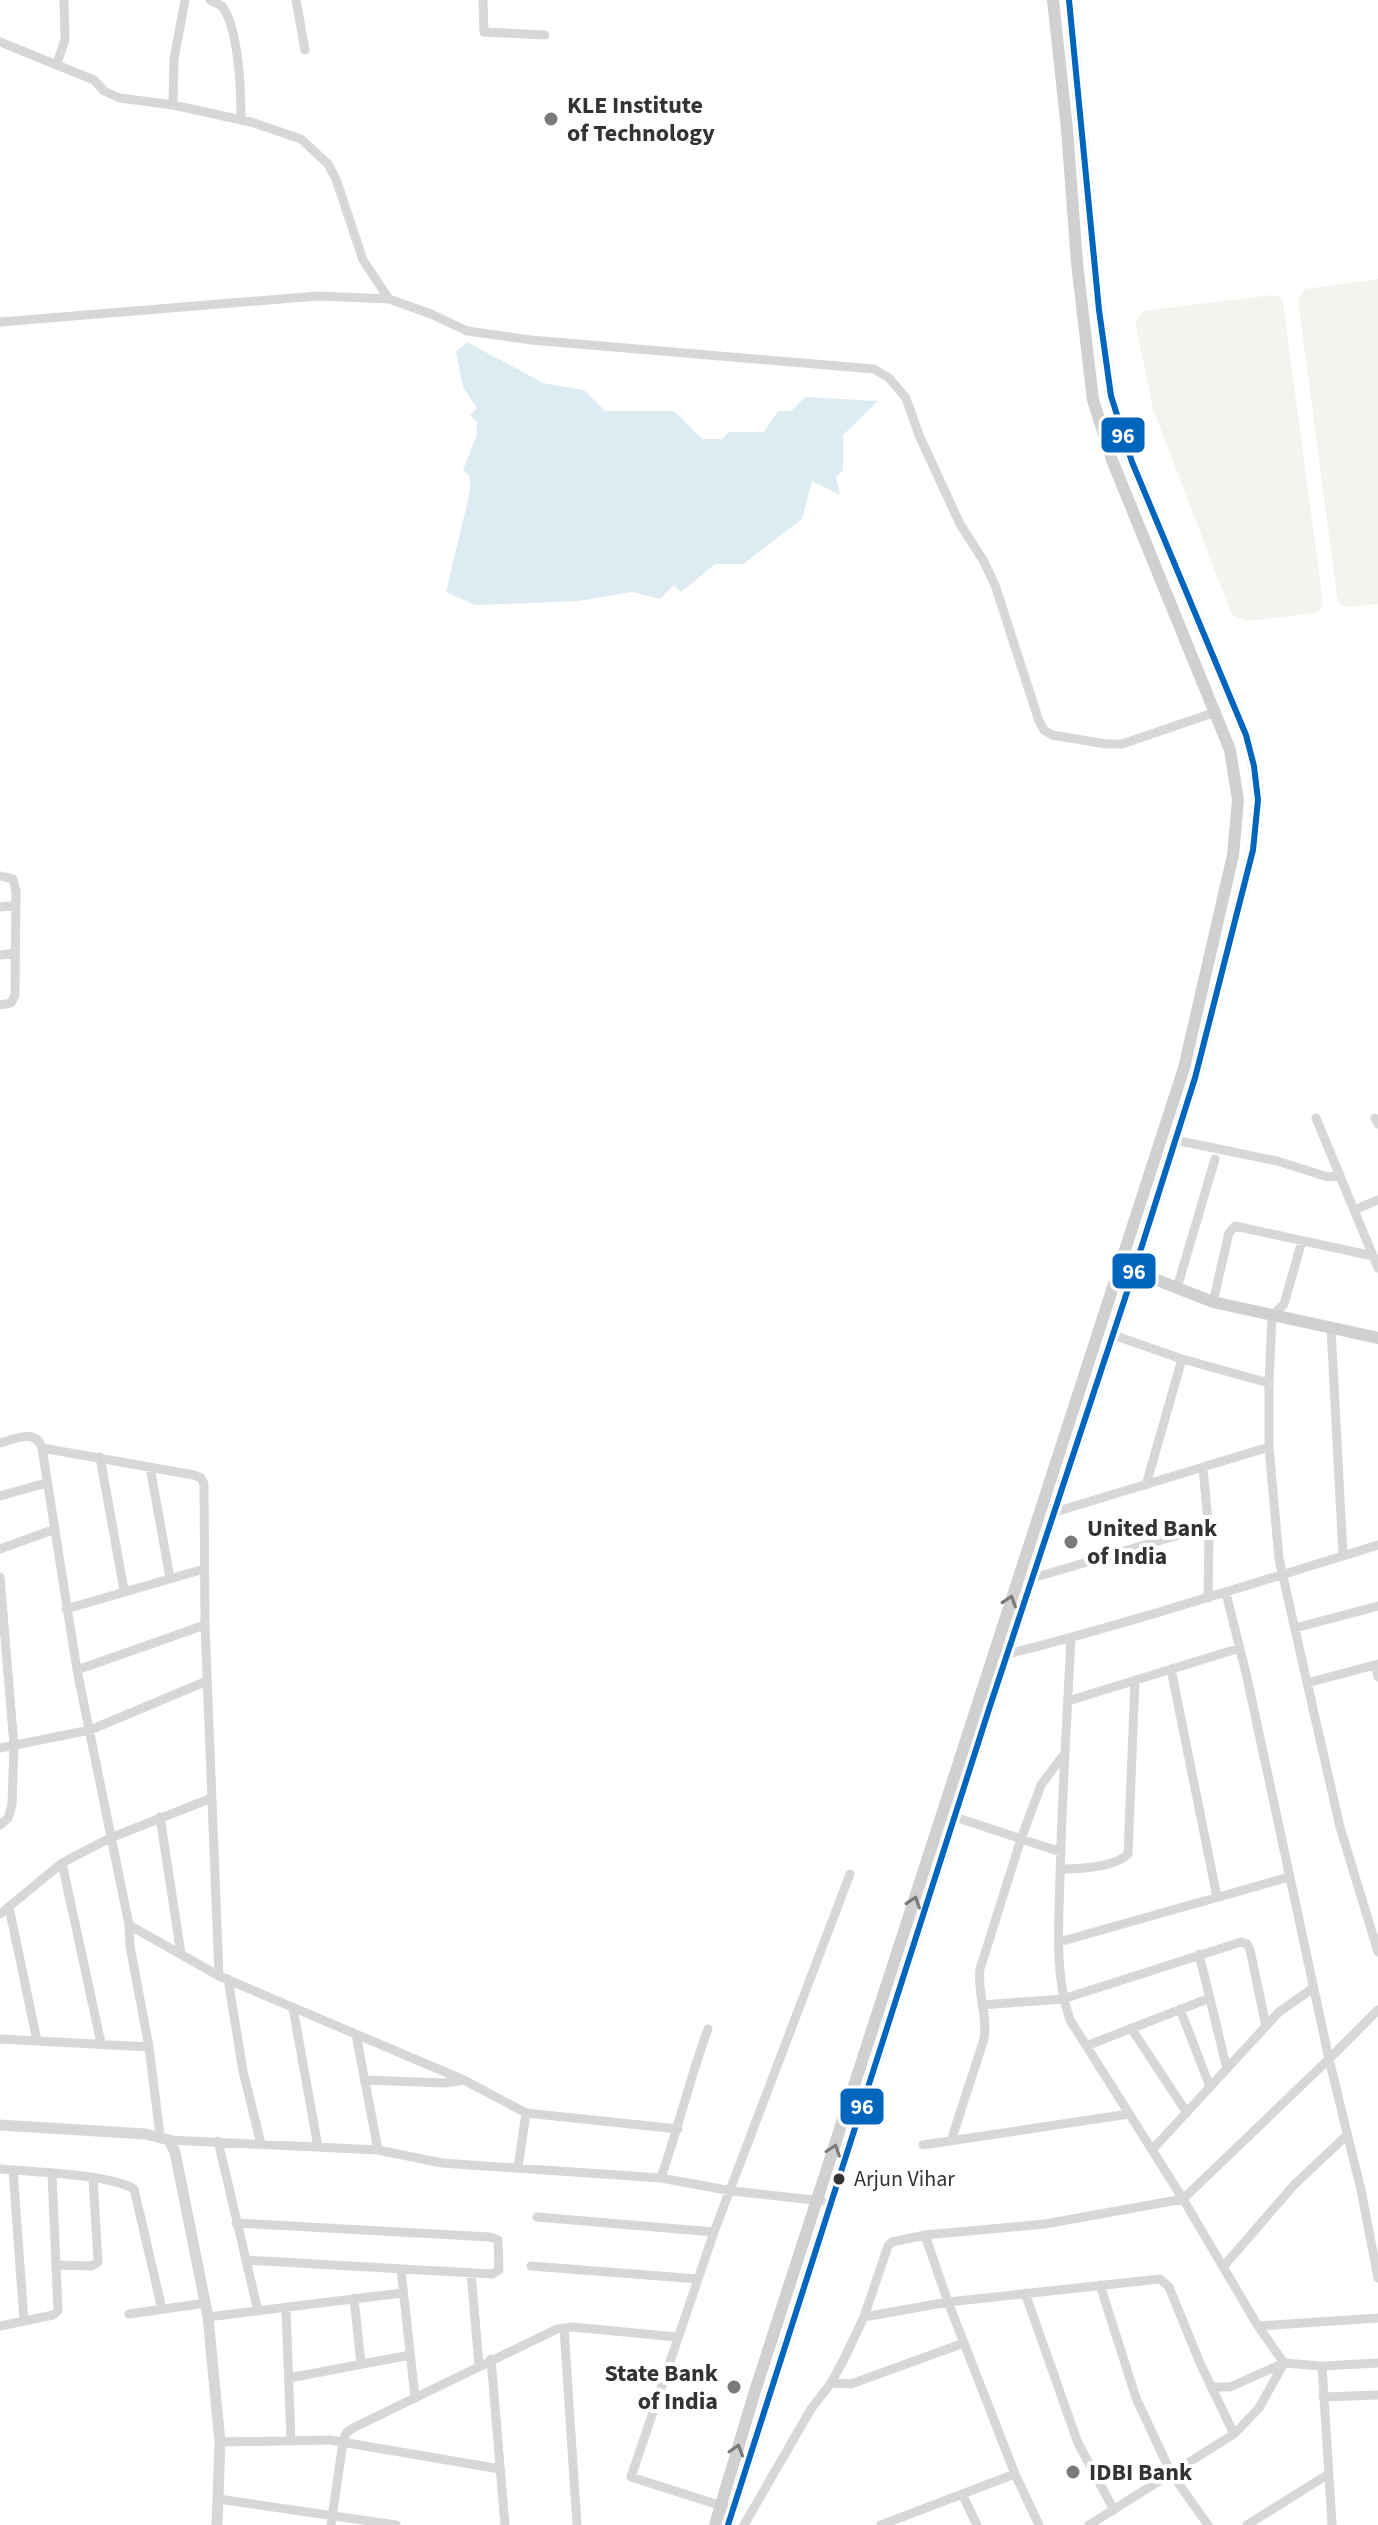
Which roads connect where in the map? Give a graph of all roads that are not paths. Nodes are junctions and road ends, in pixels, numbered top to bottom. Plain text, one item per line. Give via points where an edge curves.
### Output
1 (78, 0) edge
2 (185, 0) edge
3 (210, 0) edge
4 (296, 0) edge
5 (483, 0) edge
6 (1053, 0) edge
7 (1069, 0) edge
8 (65, 3) edge
9 (545, 35) dead end
10 (0, 42) edge
11 (305, 50) dead end
12 (57, 63) junction
13 (173, 105) junction
14 (241, 120) junction
15 (389, 299) junction
16 (0, 322) edge
17 (1216, 712) junction
18 (1238, 800) junction
19 (1258, 800) junction
20 (1257, 818) junction
21 (1237, 819) junction
22 (0, 876) edge
23 (16, 905) junction
24 (0, 907) edge
25 (15, 953) junction
26 (0, 955) edge
27 (0, 1005) edge
28 (1316, 1118) dead end
29 (1175, 1140) junction
30 (1215, 1159) dead end
31 (1340, 1175) junction
32 (1378, 1200) edge
33 (1354, 1210) junction
34 (1302, 1241) junction
35 (1373, 1256) junction
36 (1378, 1268) edge
37 (1134, 1271) junction
38 (1177, 1288) junction
39 (1213, 1302) junction
40 (1272, 1316) junction
41 (1331, 1328) junction
42 (1113, 1335) junction
43 (1378, 1338) edge
44 (1182, 1359) junction
45 (1269, 1383) junction
46 (0, 1443) edge
47 (1269, 1447) junction
48 (42, 1448) junction
49 (100, 1457) junction
50 (150, 1467) junction
51 (1203, 1467) junction
52 (46, 1483) junction
53 (1146, 1485) junction
54 (0, 1496) edge
55 (1055, 1512) junction
56 (1209, 1526) junction
57 (55, 1529) junction
58 (1378, 1545) edge
59 (0, 1549) edge
60 (1343, 1555) junction
61 (204, 1569) junction
62 (1283, 1574) junction
63 (0, 1577) edge
64 (170, 1578) junction
65 (1033, 1578) junction
66 (124, 1590) junction
67 (1226, 1593) junction
68 (1208, 1598) junction
69 (1378, 1606) edge
70 (66, 1609) junction
71 (205, 1625) junction
72 (1295, 1628) junction
73 (1071, 1638) junction
74 (1240, 1648) junction
75 (994, 1651) junction
76 (1008, 1654) junction
77 (1377, 1665) edge
78 (1171, 1669) junction
79 (77, 1670) junction
80 (1378, 1677) edge
81 (1135, 1680) junction
82 (207, 1681) junction
83 (1307, 1683) junction
84 (1068, 1701) junction
85 (90, 1730) junction
86 (14, 1746) junction
87 (0, 1748) edge
88 (1065, 1753) junction
89 (212, 1798) junction
90 (160, 1817) junction
91 (955, 1817) junction
92 (0, 1825) edge
93 (110, 1838) junction
94 (1021, 1839) junction
95 (1061, 1852) junction
96 (62, 1863) junction
97 (1060, 1869) junction
98 (850, 1874) dead end
99 (1289, 1877) junction
100 (1217, 1897) junction
101 (9, 1907) junction
102 (0, 1914) edge
103 (129, 1925) junction
104 (1059, 1942) junction
105 (1378, 1952) edge
106 (181, 1954) junction
107 (1199, 1954) junction
108 (223, 1978) junction
109 (1313, 1988) junction
110 (1210, 1998) junction
111 (1063, 1999) junction
112 (982, 2005) junction
113 (293, 2008) junction
114 (1180, 2009) junction
115 (1378, 2010) edge
116 (1266, 2026) junction
117 (1131, 2028) junction
118 (708, 2029) dead end
119 (356, 2034) junction
120 (0, 2039) edge
121 (37, 2041) junction
122 (101, 2043) junction
123 (1086, 2046) junction
124 (149, 2047) junction
125 (1329, 2059) junction
126 (1227, 2069) junction
127 (364, 2080) junction
128 (464, 2080) junction
129 (1210, 2087) junction
130 (526, 2113) junction
131 (1187, 2113) junction
132 (1129, 2114) junction
133 (0, 2125) edge
134 (678, 2129) junction
135 (1347, 2135) junction
136 (165, 2137) junction
137 (218, 2141) junction
138 (951, 2141) junction
139 (261, 2144) junction
140 (923, 2145) dead end
141 (318, 2147) junction
142 (378, 2150) junction
143 (1152, 2150) junction
144 (518, 2168) junction
145 (0, 2169) edge
146 (13, 2170) junction
147 (52, 2174) junction
148 (93, 2178) junction
149 (661, 2178) junction
150 (732, 2191) junction
151 (1183, 2199) junction
152 (817, 2200) junction
153 (831, 2201) junction
154 (537, 2217) dead end
155 (236, 2223) junction
156 (714, 2232) junction
157 (925, 2235) junction
158 (246, 2260) junction
159 (56, 2265) junction
160 (531, 2266) dead end
161 (1223, 2267) junction
162 (401, 2270) junction
163 (471, 2273) junction
164 (1378, 2278) edge
165 (698, 2279) junction
166 (1100, 2285) junction
167 (402, 2293) junction
168 (1025, 2293) junction
169 (354, 2298) junction
170 (948, 2302) junction
171 (206, 2303) junction
172 (162, 2309) junction
173 (286, 2309) junction
174 (258, 2311) junction
175 (129, 2314) dead end
176 (208, 2317) junction
177 (864, 2317) junction
178 (1378, 2318) edge
179 (24, 2321) junction
180 (0, 2326) edge
181 (1258, 2326) junction
182 (564, 2328) junction
183 (677, 2337) junction
184 (964, 2343) junction
185 (410, 2355) junction
186 (491, 2359) junction
187 (1284, 2363) junction
188 (1378, 2363) edge
189 (361, 2364) junction
190 (479, 2365) junction
191 (1322, 2366) junction
192 (289, 2378) junction
193 (831, 2383) junction
194 (1211, 2387) junction
195 (1378, 2395) edge
196 (415, 2397) junction
197 (1323, 2397) junction
198 (1234, 2434) junction
199 (291, 2441) junction
200 (220, 2442) junction
201 (343, 2442) junction
202 (500, 2469) junction
203 (1171, 2473) junction
204 (1015, 2474) junction
205 (1327, 2475) junction
206 (962, 2494) junction
207 (218, 2499) junction
208 (726, 2507) junction
209 (1114, 2510) junction
210 (332, 2520) edge
211 (217, 2525) edge
212 (396, 2525) edge
213 (505, 2525) edge
214 (577, 2525) edge
215 (715, 2525) edge
216 (728, 2525) edge
217 (744, 2525) edge
218 (881, 2525) edge
219 (977, 2525) edge
220 (1039, 2525) edge
221 (1089, 2525) edge
222 (1208, 2525) edge
223 (1247, 2525) edge
224 (1332, 2525) edge

1 - 8 street
2 - 13 street via 174,59
3 - 14 street via 227,11 239,67
4 - 11 street
5 - 9 street via 484,32
6 - 17 main road via 1093,400 1112,460
7 - 19 main road via 1111,396 1132,462 1246,735
8 - 12 street via 65,40
10 - 12 street
12 - 13 street via 94,80 111,95
13 - 14 street
14 - 15 street via 301,139 328,164 363,260
15 - 16 street via 318,296
15 - 17 street via 467,331 874,369 906,398 960,524 989,573 1044,730 1122,744
17 - 18 main road via 1230,750
18 - 19 main road
18 - 21 main road
19 - 20 main road
20 - 21 main road
20 - 29 main road via 1195,1078
75 -> 21 main road via 1184,1068
22 - 23 street via 16,884
23 - 24 street
23 - 25 street
25 - 26 street
25 - 27 street via 14,1000
28 - 31 street
29 - 31 street via 1328,1177
29 - 37 main road
30 - 38 street
31 - 33 street
32 - 33 street
33 - 35 street
34 - 35 street
34 - 39 street via 1240,1226 1231,1229
34 - 40 street via 1284,1304
35 - 36 street
37 - 38 main road
37 - 42 main road
38 - 39 main road
39 - 40 main road
40 - 41 main road
40 - 45 street
41 - 43 main road
41 - 60 street
42 - 44 street
42 - 55 main road
44 - 45 street
44 - 53 street
45 - 47 street
46 - 48 street via 35,1437
47 - 51 street
47 - 62 street
48 - 49 street
48 - 52 street
49 - 50 street
49 - 66 street
50 - 61 street via 201,1478
50 - 64 street
51 - 53 street
51 - 56 street
52 - 54 street
52 - 57 street
53 - 55 street
55 - 65 main road
56 - 65 street
56 - 68 street
57 - 59 street
57 - 70 street
58 - 60 street
60 - 62 street
61 - 64 street
61 - 71 street
62 - 67 street
62 - 72 street
63 - 86 street
64 - 66 street
65 - 76 main road
66 - 70 street
67 - 68 street
67 - 74 street
68 - 73 street
69 - 72 street
70 - 79 street
71 - 79 street
71 - 82 street
72 - 83 street
73 - 76 street
73 - 84 street
74 - 78 street
74 - 99 street
75 - 76 street
152 -> 75 main road
76 - 91 main road
77 - 80 street
77 - 83 street
78 - 81 street
78 - 100 street
79 - 85 street
81 - 84 street
81 - 97 street via 1128,1854 1121,1860
82 - 85 street
82 - 89 street
83 - 105 street via 1340,1827
84 - 88 street
85 - 86 street
85 - 93 street
86 - 87 street
86 - 92 street via 12,1805
88 - 94 street via 1041,1785
88 - 95 street
89 - 90 street
89 - 108 street
90 - 93 street
90 - 106 street
91 - 94 street
91 - 153 main road
93 - 96 street
93 - 103 street
94 - 95 street
94 - 112 street via 980,1969
95 - 97 street
96 - 101 street
96 - 122 street
97 - 104 street
98 - 150 street
99 - 100 street
99 - 109 street
100 - 104 street
101 - 102 street
101 - 121 street
103 - 106 street
103 - 124 street
104 - 111 street
106 - 108 street
107 - 110 street
107 - 111 street
107 - 116 street via 1247,1944
108 - 113 street
108 - 139 street
109 - 116 street
109 - 125 street
110 - 114 street
110 - 126 street
111 - 112 street
111 - 123 street
112 - 138 street via 984,2039
113 - 119 street
113 - 141 street
114 - 117 street
114 - 129 street
115 - 125 street
116 - 126 street
117 - 123 street
117 - 131 street
118 - 134 street
119 - 127 street
119 - 128 street
120 - 121 street
121 - 122 street
122 - 124 street
123 - 132 street
124 - 136 street
125 - 135 street
125 - 151 street
126 - 129 street
127 - 128 street
127 - 142 street
128 - 130 street
129 - 131 street
130 - 134 street
130 - 144 street
131 - 143 street
132 - 138 street
132 - 143 street
133 - 136 street
134 - 149 street
135 - 161 street via 1294,2185
135 - 164 street
136 - 137 street
136 - 171 street via 175,2152
137 - 139 street
137 - 155 street
138 - 140 street
139 - 141 street
141 - 142 street
142 - 144 street via 442,2163
143 - 151 street
144 - 149 street
145 - 146 street
146 - 147 street
146 - 179 street
147 - 148 street
147 - 159 street
148 - 159 street via 98,2262
148 - 172 street via 136,2191
149 - 150 street
150 - 152 street
150 - 156 street
151 - 157 street via 1045,2224
151 - 161 street
152 - 153 street
208 -> 152 main road
153 - 208 main road
154 - 156 street
155 - 158 street
155 - 163 street via 495,2238 497,2273
156 - 165 street
157 - 170 street
157 - 177 street via 888,2246
158 - 162 street
158 - 174 street
159 - 179 street via 58,2311
160 - 165 street
161 - 181 street
162 - 163 street
162 - 167 street
163 - 190 street
165 - 183 street
166 - 168 street
166 - 194 street via 1166,2281
166 - 203 street via 1136,2398
167 - 169 street
167 - 185 street
168 - 170 street
168 - 209 street via 1078,2443
169 - 173 street
169 - 189 street
170 - 177 street
170 - 184 street
171 - 172 street
171 - 176 street
172 - 175 street
173 - 174 street
173 - 192 street
174 - 176 street
176 - 200 street
177 - 193 street
178 - 181 street
179 - 180 street
181 - 187 street
182 - 183 street
182 - 186 street
182 - 214 street
183 - 208 street via 631,2477
184 - 193 street via 851,2384
184 - 204 street
185 - 189 street
185 - 196 street
186 - 190 street
186 - 202 street
187 - 191 street
187 - 194 street via 1230,2387
187 - 198 street via 1259,2408
188 - 191 street
189 - 192 street
190 - 196 street
191 - 197 street
192 - 199 street
193 - 217 street
194 - 198 street
195 - 197 street
196 - 201 street via 353,2428
197 - 205 street
198 - 203 street
199 - 200 street
199 - 201 street
200 - 207 street
201 - 202 street
201 - 210 street
202 - 213 street
203 - 209 street
203 - 222 street
204 - 206 street
204 - 220 street
205 - 223 street
205 - 224 street
206 - 218 street
206 - 219 street
207 - 210 street
207 - 211 street
208 - 215 main road
208 - 216 main road
209 - 221 street
210 - 212 street

